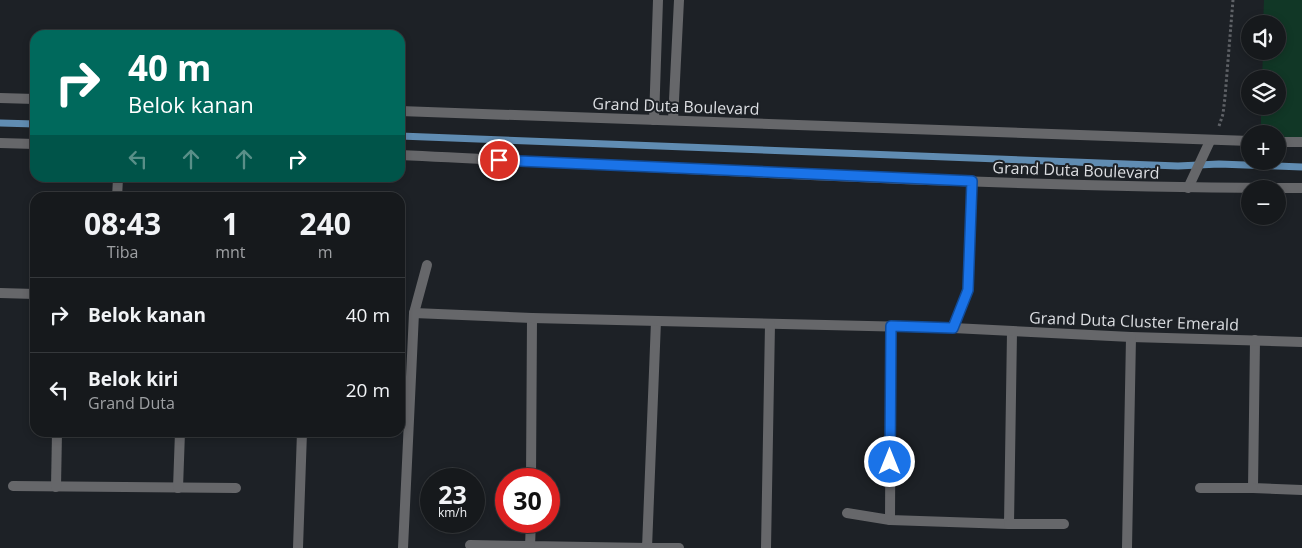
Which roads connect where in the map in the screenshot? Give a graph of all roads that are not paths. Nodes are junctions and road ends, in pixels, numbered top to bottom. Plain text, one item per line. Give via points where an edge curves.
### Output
1 (658, 0) edge
2 (678, 0) edge
3 (0, 98) edge
4 (30, 100) edge
5 (405, 111) edge
6 (654, 120) junction
7 (674, 120) junction
8 (1210, 141) junction
9 (1241, 141) edge
10 (1286, 142) edge
11 (1302, 142) edge
12 (0, 143) edge
13 (30, 144) edge
14 (405, 156) edge
15 (972, 181) junction
16 (1188, 188) junction
17 (1302, 188) edge
18 (427, 265) dead end
19 (0, 293) edge
20 (30, 294) edge
21 (414, 313) junction
22 (532, 318) junction
23 (656, 321) junction
24 (770, 324) junction
25 (891, 326) junction
26 (953, 328) junction
27 (1012, 332) junction
28 (1132, 337) junction
29 (1255, 340) junction
30 (1302, 342) edge
31 (57, 437) edge
32 (180, 437) edge
33 (302, 437) edge
34 (531, 468) edge
35 (13, 486) dead end
36 (56, 487) junction
37 (178, 488) junction
38 (236, 488) dead end
39 (1200, 488) dead end
40 (1253, 488) junction
41 (1302, 490) edge
42 (847, 513) dead end
43 (890, 520) junction
44 (1009, 524) junction
45 (1064, 524) dead end
46 (531, 533) edge
47 (470, 545) dead end
48 (530, 546) junction
49 (298, 548) edge
50 (403, 548) edge
51 (647, 548) edge
52 (679, 548) edge
53 (766, 548) edge
54 (1127, 548) edge

1 - 6 street
2 - 7 street
3 - 4 street
5 - 6 street, Grand Duta Boulevard
6 - 7 street, Grand Duta Boulevard
7 - 8 street, Grand Duta Boulevard
8 - 9 street, Grand Duta Boulevard
8 - 16 street
10 - 11 street
12 - 13 street
14 - 15 street, Grand Duta Boulevard
15 - 16 street, Grand Duta Boulevard
15 - 26 street via 968,290
16 - 17 street, Grand Duta Boulevard
18 - 21 street
19 - 20 street
21 - 22 street, Grand Duta Cluster Emerald
21 - 50 street
22 - 23 street, Grand Duta Cluster Emerald
22 - 34 street
23 - 24 street, Grand Duta Cluster Emerald
23 - 51 street
24 - 25 street, Grand Duta Cluster Emerald
24 - 53 street
25 - 26 street, Grand Duta Cluster Emerald
25 - 43 street
26 - 27 street, Grand Duta Cluster Emerald
27 - 28 street, Grand Duta Cluster Emerald
27 - 44 street, Grand Duta Cluster Emerald
28 - 29 street, Grand Duta Cluster Emerald
28 - 54 street
29 - 30 street, Grand Duta Cluster Emerald
29 - 40 street, Grand Duta Cluster Emerald
31 - 36 street
32 - 37 street
33 - 49 street
35 - 36 street
36 - 37 street
37 - 38 street
39 - 40 street
40 - 41 street
42 - 43 street
43 - 44 street
44 - 45 street
46 - 48 street
47 - 48 street
48 - 51 street
51 - 52 street

